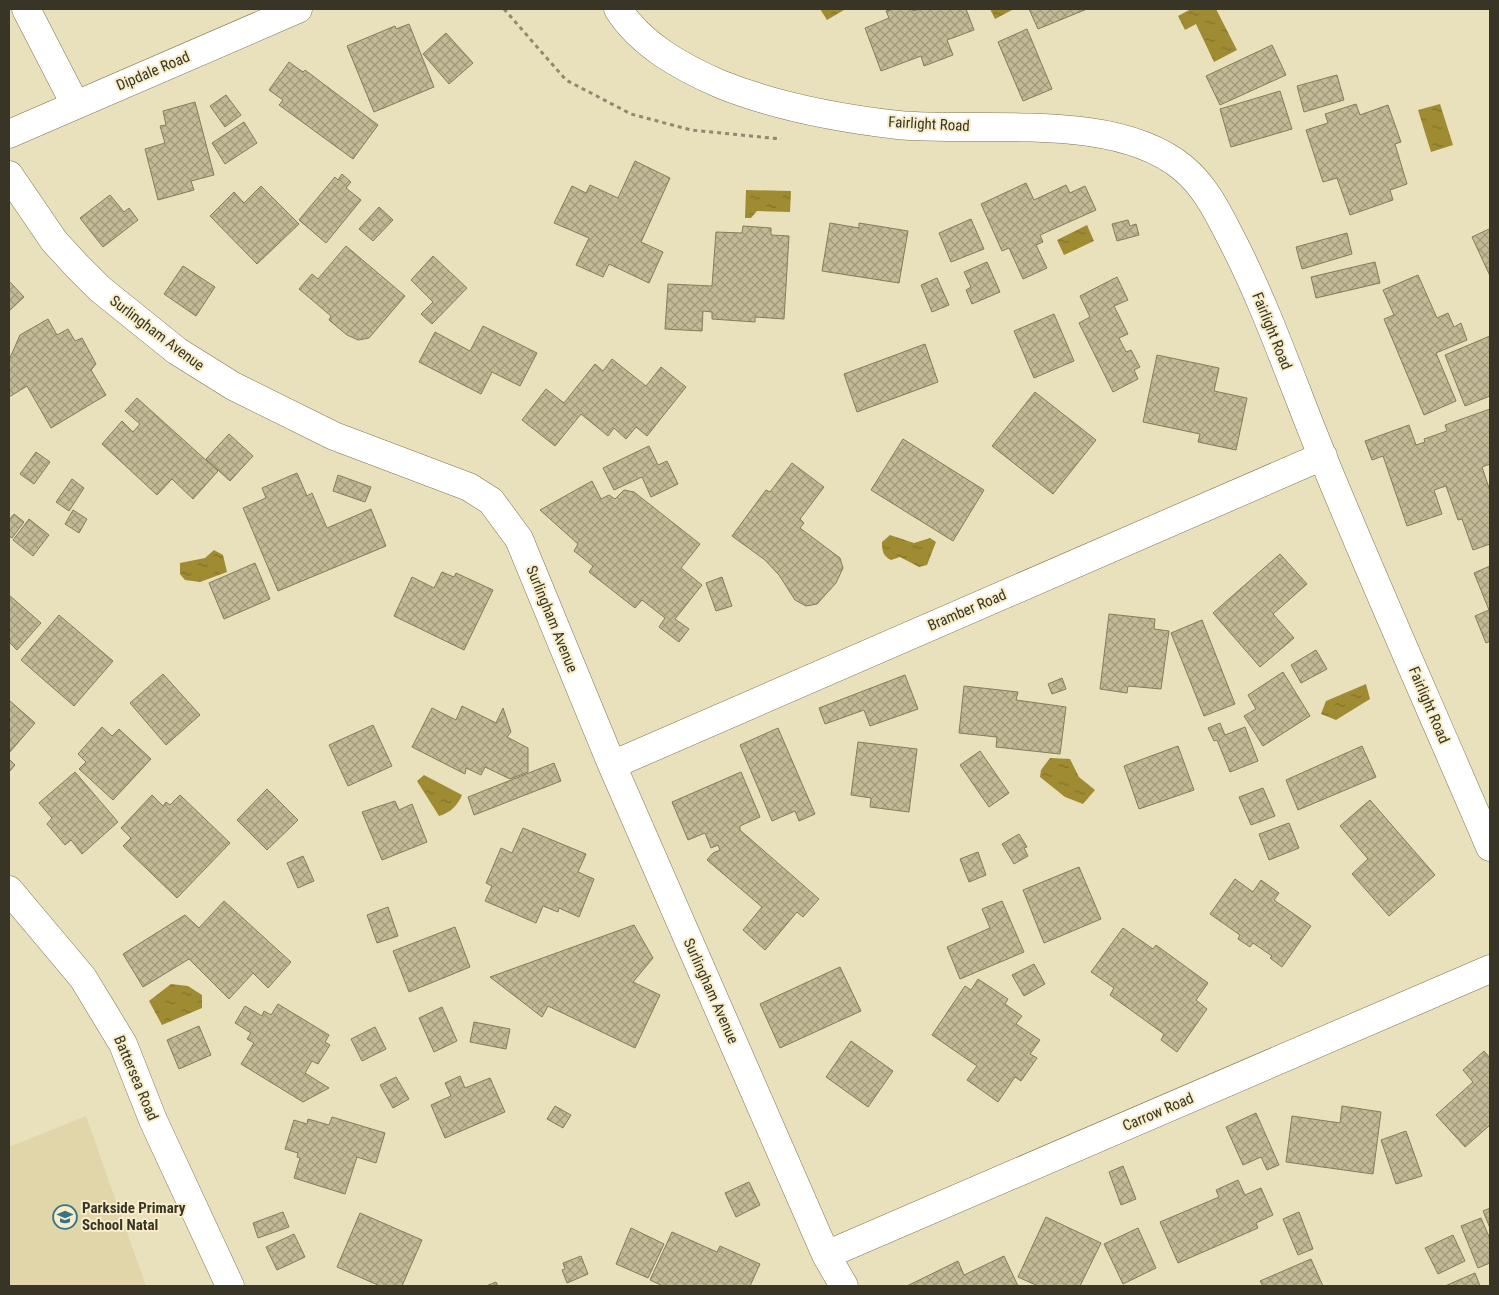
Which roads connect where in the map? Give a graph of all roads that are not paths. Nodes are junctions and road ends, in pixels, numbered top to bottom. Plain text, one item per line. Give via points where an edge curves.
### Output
1 (26, 9) edge
2 (298, 9) edge
3 (618, 9) edge
4 (75, 104) junction
5 (9, 134) edge
6 (9, 175) edge
7 (1323, 456) junction
8 (612, 765) junction
9 (1490, 847) edge
10 (9, 890) edge
11 (1490, 969) edge
12 (826, 1255) junction
13 (230, 1286) edge
14 (844, 1286) edge

1 - 4 street
2 - 4 street, Dipdale Road
3 - 7 street, Fairlight Road via 626,22 651,46 695,73 753,97 820,114 901,125 1056,129 1122,138 1168,156 1203,187 1249,272
4 - 5 street, Dipdale Road
6 - 8 street, Surlingham Avenue via 54,240 100,289 202,368 334,436 448,478 491,501 519,539
7 - 8 street, Bramber Road
7 - 9 street, Fairlight Road
8 - 12 street, Surlingham Avenue
10 - 13 street, Battersea Road via 83,978 118,1036
11 - 12 street, Carrow Road
12 - 14 street, Surlingham Avenue

